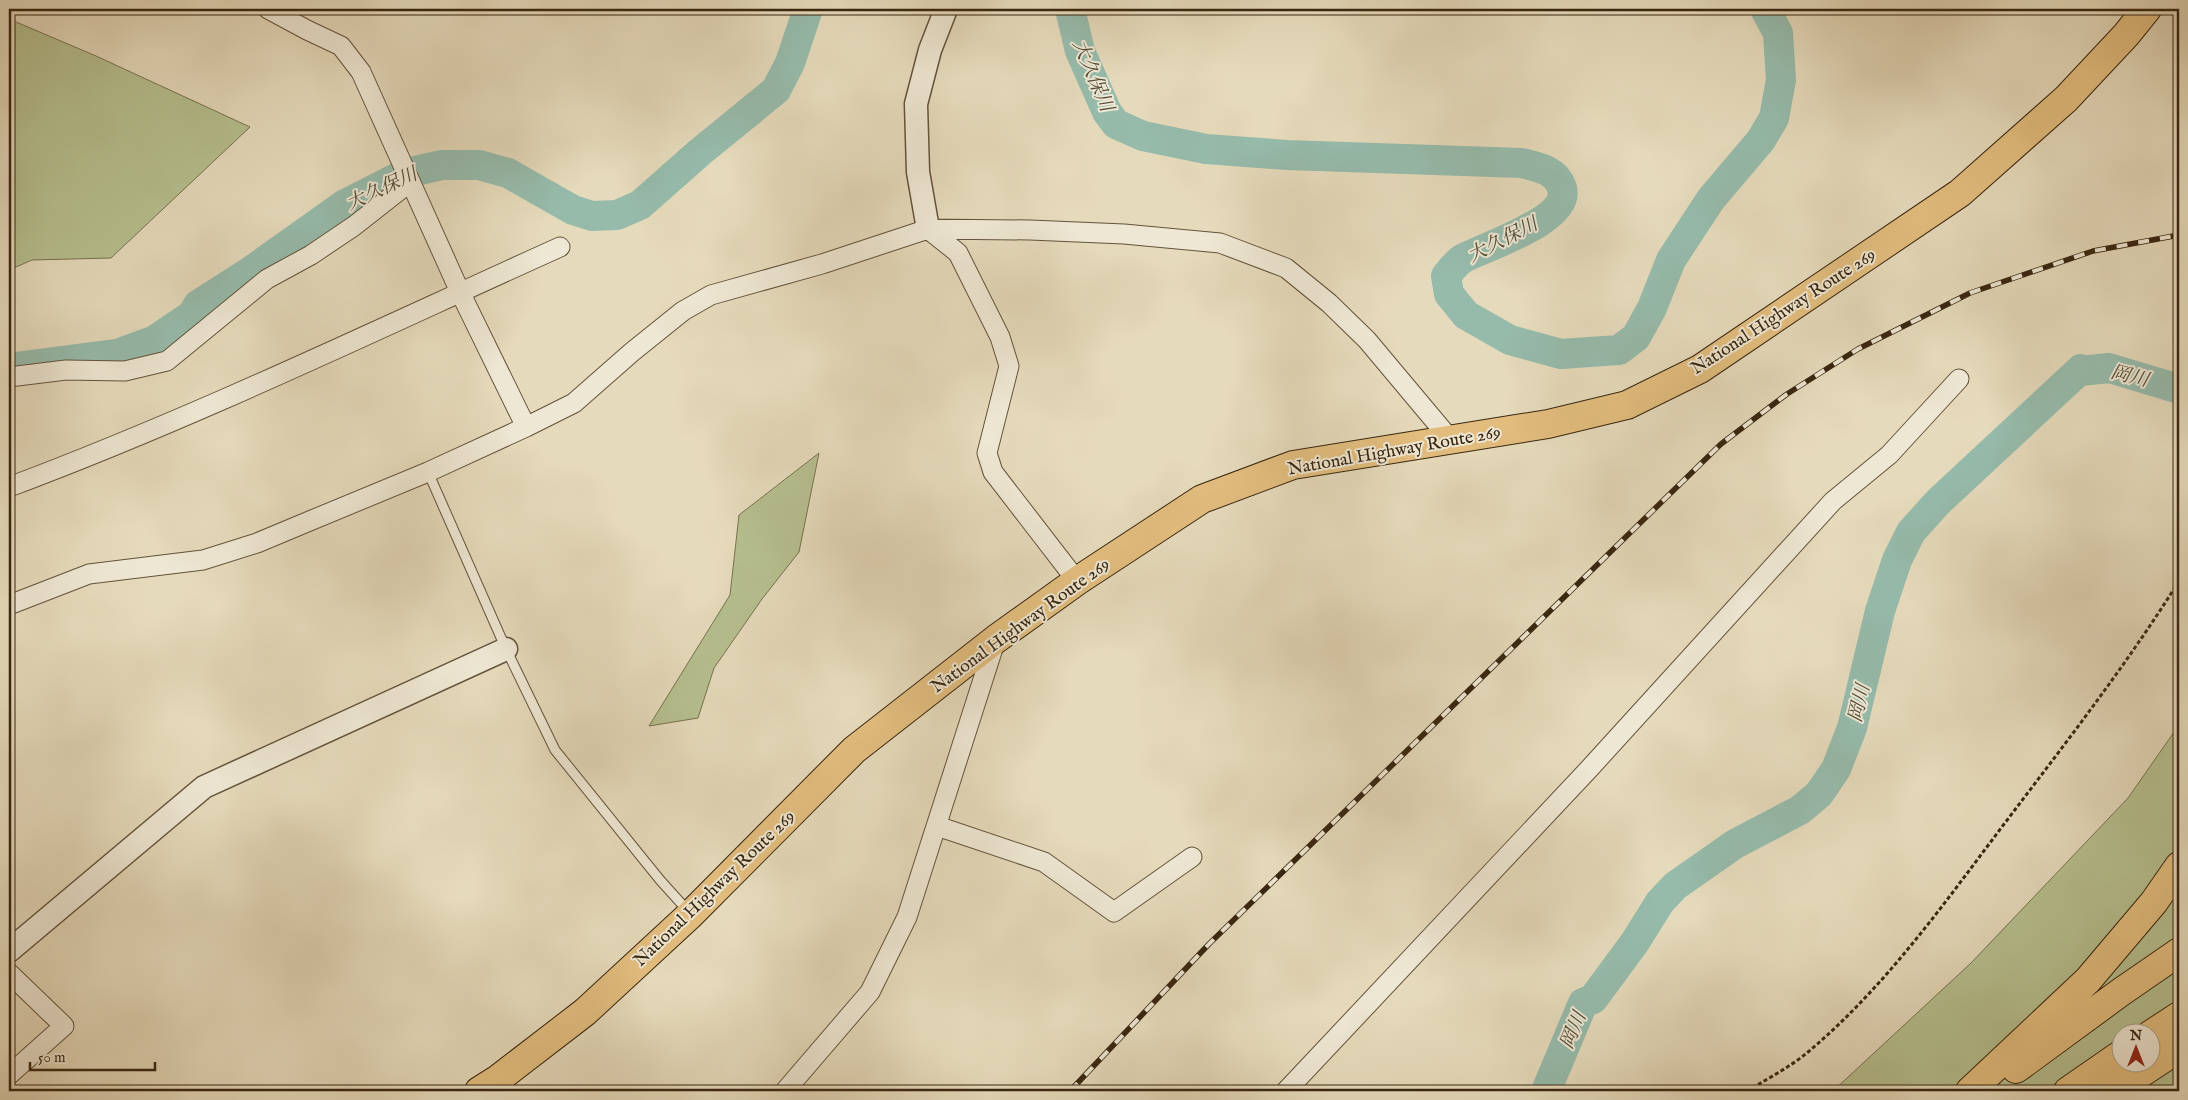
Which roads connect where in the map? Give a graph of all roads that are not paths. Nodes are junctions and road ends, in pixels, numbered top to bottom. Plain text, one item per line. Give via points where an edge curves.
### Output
1 (268, 9) edge
2 (946, 9) edge
3 (2147, 9) edge
4 (410, 182) junction
5 (928, 229) junction
6 (560, 246) dead end
7 (460, 292) junction
8 (9, 377) edge
9 (1959, 379) dead end
10 (526, 428) junction
11 (1450, 439) junction
12 (428, 472) junction
13 (9, 487) edge
14 (1077, 581) junction
15 (9, 605) edge
16 (996, 639) junction
17 (506, 649) junction
18 (937, 826) junction
19 (1192, 857) dead end
20 (2179, 866) edge
21 (691, 914) junction
22 (9, 950) edge
23 (2179, 952) edge
24 (9, 973) edge
25 (2179, 1016) edge
26 (2160, 1028) edge
27 (2179, 1048) edge
28 (2110, 1062) edge
29 (9, 1076) edge
30 (479, 1091) edge
31 (785, 1091) edge
32 (1286, 1091) edge
33 (1970, 1091) edge
34 (1987, 1091) edge
35 (2068, 1091) edge
36 (2114, 1091) edge

1 - 4 street via 341,46 361,72
2 - 5 street via 930,50 916,104 918,172
3 - 11 highway, National Highway Route 269 via 2066,98 1960,193 1700,369 1626,405 1548,424
4 - 7 street
4 - 8 street via 312,255 267,279 167,361 125,372 66,370
5 - 10 street via 822,264 711,295 683,311 574,403
5 - 11 street via 1124,234 1220,243 1286,268 1367,340
5 - 14 street via 958,253 1000,336 1009,366 987,453 993,472
6 - 7 street
7 - 10 street
7 - 13 street via 185,416
9 - 32 street via 1889,455 1833,501 1589,769
10 - 12 street
11 - 14 highway, National Highway Route 269 via 1294,465 1202,499
12 - 15 street via 257,543 203,560 89,574
12 - 17 lane
14 - 16 highway, National Highway Route 269
16 - 18 street
16 - 21 highway, National Highway Route 269 via 854,750
17 - 21 lane via 555,750
17 - 22 street via 204,787
18 - 19 street via 1044,862 1114,912
18 - 31 street via 907,917 870,992
20 - 33 highway via 2154,902 2088,980
21 - 30 highway, National Highway Route 269 via 585,1012
23 - 34 highway
24 - 29 street via 64,1026
25 - 26 highway
27 - 36 highway
28 - 35 highway

